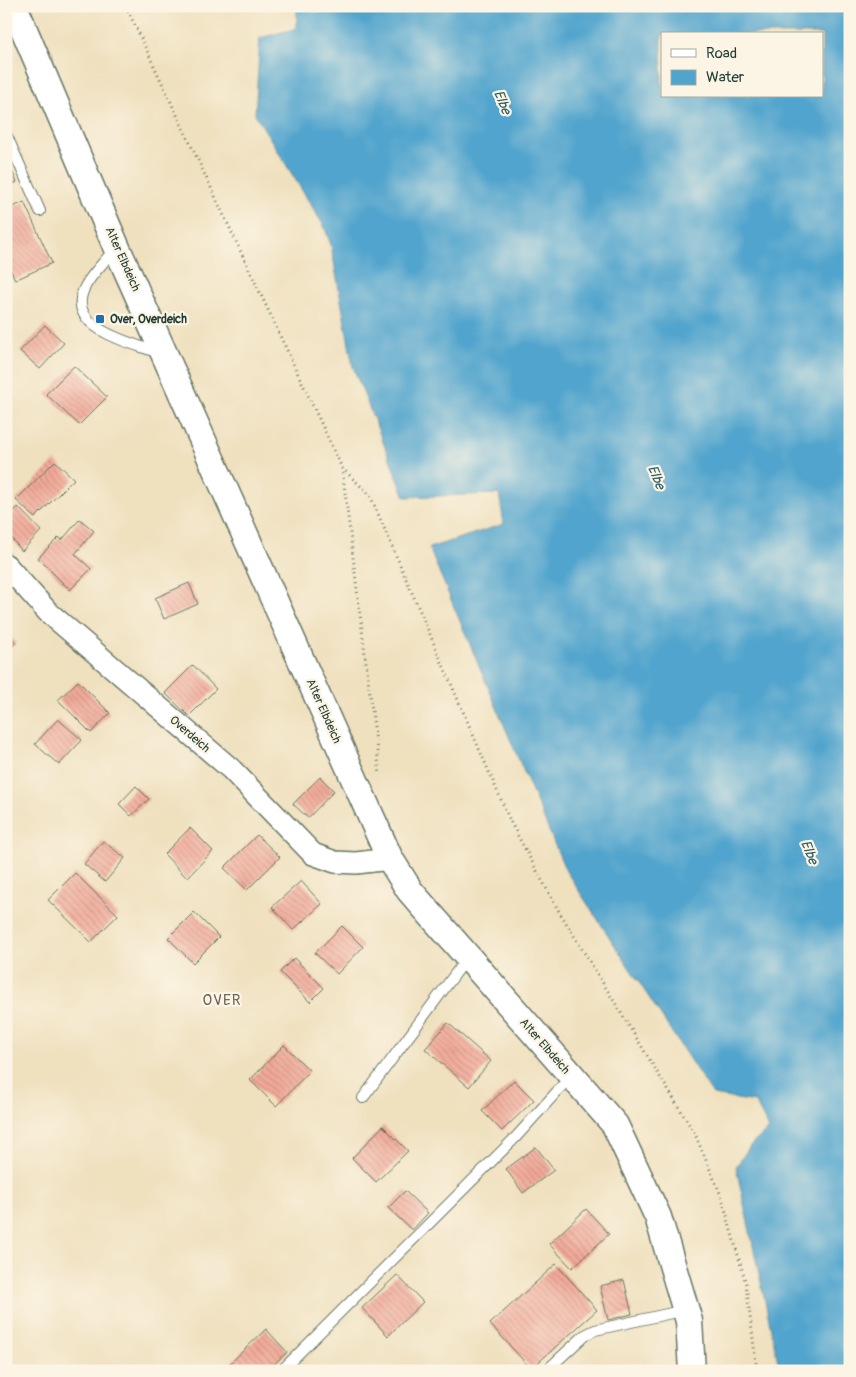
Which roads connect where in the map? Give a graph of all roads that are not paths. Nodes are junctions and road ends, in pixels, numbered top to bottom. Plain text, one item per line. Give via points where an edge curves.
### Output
1 (14, 6) edge
2 (6, 134) edge
3 (40, 211) dead end
4 (116, 246) junction
5 (166, 356) junction
6 (6, 565) edge
7 (390, 859) junction
8 (468, 957) junction
9 (571, 1075) junction
10 (363, 1098) dead end
11 (686, 1310) junction
12 (281, 1371) edge
13 (546, 1371) edge
14 (692, 1371) edge

1 - 4 street, Alter Elbdeich
2 - 3 lane
4 - 5 street, Alter Elbdeich
4 - 5 lane via 85,286 81,304 86,318 103,332
5 - 7 street, Alter Elbdeich
6 - 7 street, Overdeich via 48,612 231,769 314,854 335,862
7 - 8 street, Alter Elbdeich via 410,891
8 - 9 street, Alter Elbdeich
8 - 10 lane
9 - 11 street, Alter Elbdeich via 615,1125 658,1217
9 - 12 lane via 516,1137
11 - 13 lane via 595,1330 585,1335
11 - 14 street, Alter Elbdeich

